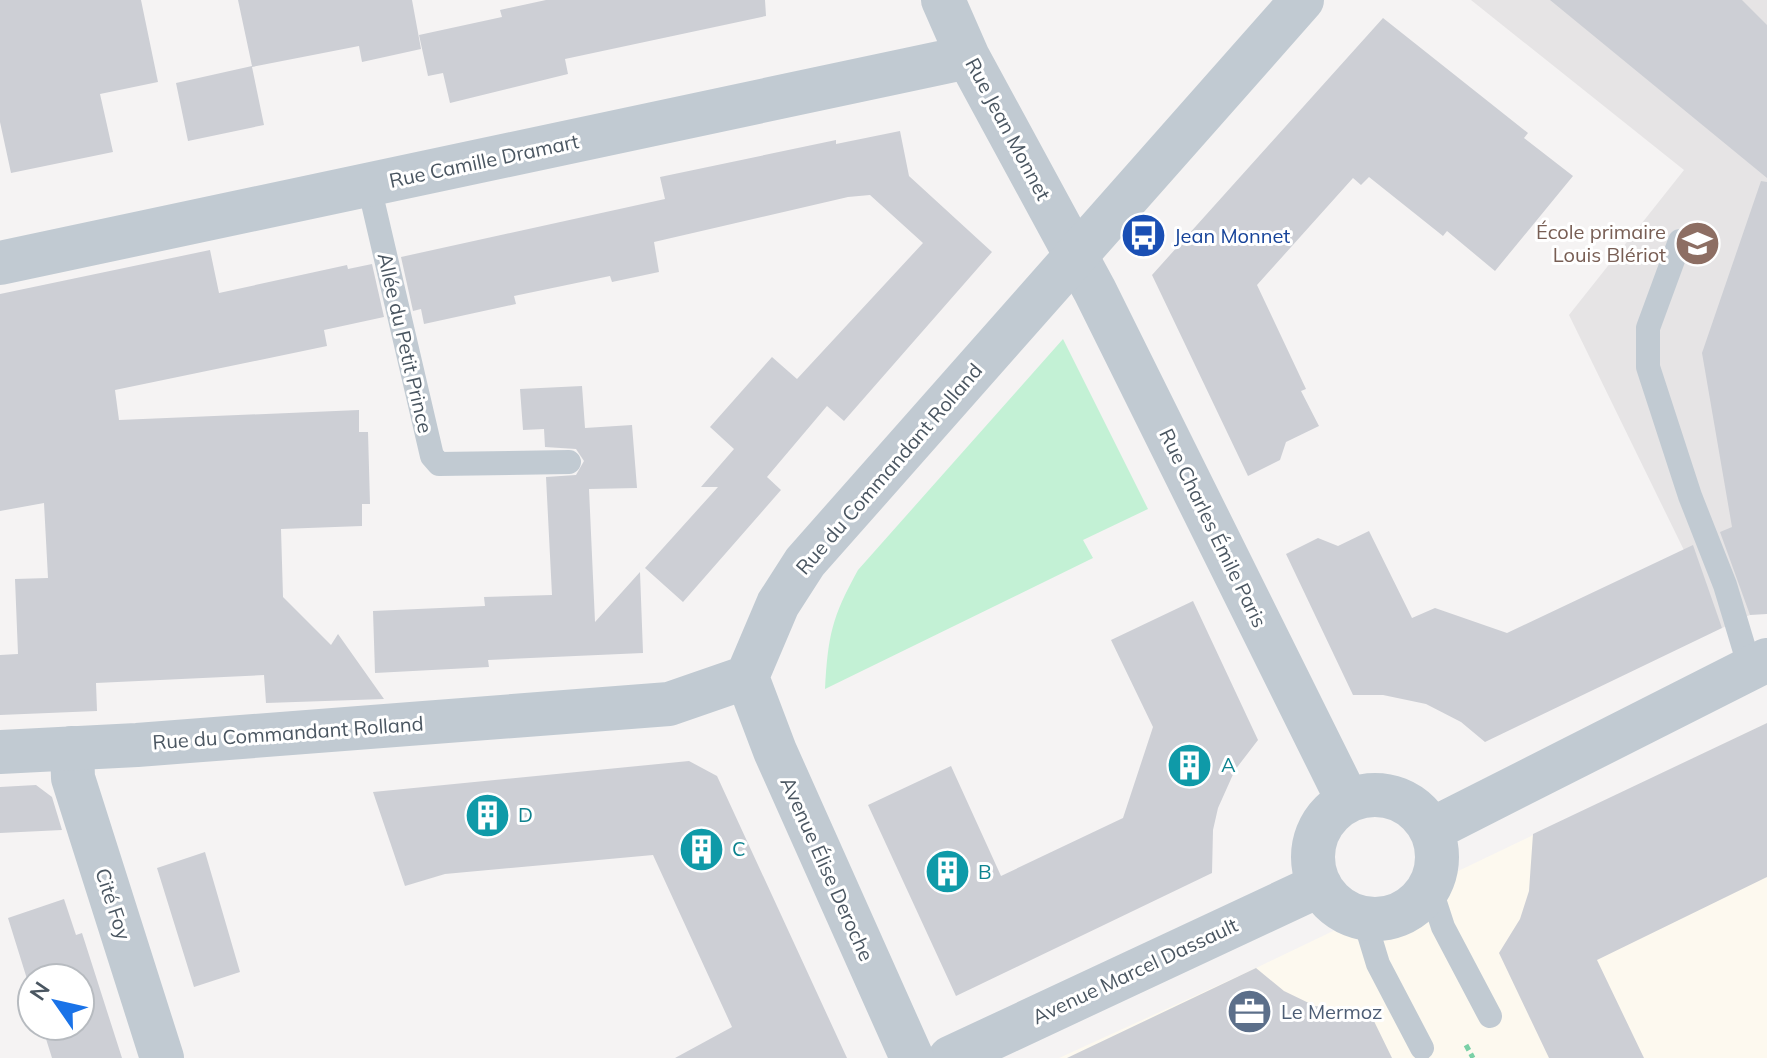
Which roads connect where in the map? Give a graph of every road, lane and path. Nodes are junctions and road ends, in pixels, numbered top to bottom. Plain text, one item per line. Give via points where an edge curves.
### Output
1 (943, 0) edge
2 (1302, 0) edge
3 (968, 57) junction
4 (369, 186) junction
5 (1680, 241) dead end
6 (1076, 255) junction
7 (0, 263) edge
8 (569, 462) dead end
9 (1759, 664) edge
10 (747, 677) junction
11 (72, 748) junction
12 (0, 752) edge
13 (1348, 801) junction
14 (1431, 830) junction
15 (1320, 885) junction
16 (1430, 887) junction
17 (1364, 918) junction
18 (1490, 1016) dead end
19 (1422, 1048) dead end
20 (162, 1058) edge
21 (912, 1058) edge
22 (950, 1058) edge

1 - 3 street, Rue Jean Monnet
2 - 6 street, Rue du Commandant Rolland
3 - 4 street, Rue Camille Dramart
3 - 6 street, Rue Jean Monnet
4 - 7 street, Rue Camille Dramart
4 - 8 lane, Allée du Petit Prince via 432,456 439,464
5 - 9 lane via 1648,328 1648,367 1690,496
6 - 10 street, Rue du Commandant Rolland via 805,562 778,604
6 - 13 street, Rue Charles Émile Paris
9 - 14 street
10 - 11 street, Rue du Commandant Rolland via 669,704
10 - 21 street, Avenue Élise Deroche
11 - 12 street, Rue du Commandant Rolland
11 - 20 street, Cité Foy via 73,778
13 - 14 street via 1367,796 1396,799 1420,814
13 - 15 street via 1332,813 1314,847
14 - 16 street via 1437,868
15 - 17 street via 1331,901
15 - 22 street, Avenue Marcel Dassault
16 - 17 street via 1403,913
16 - 18 lane via 1443,927
17 - 19 lane via 1378,964

